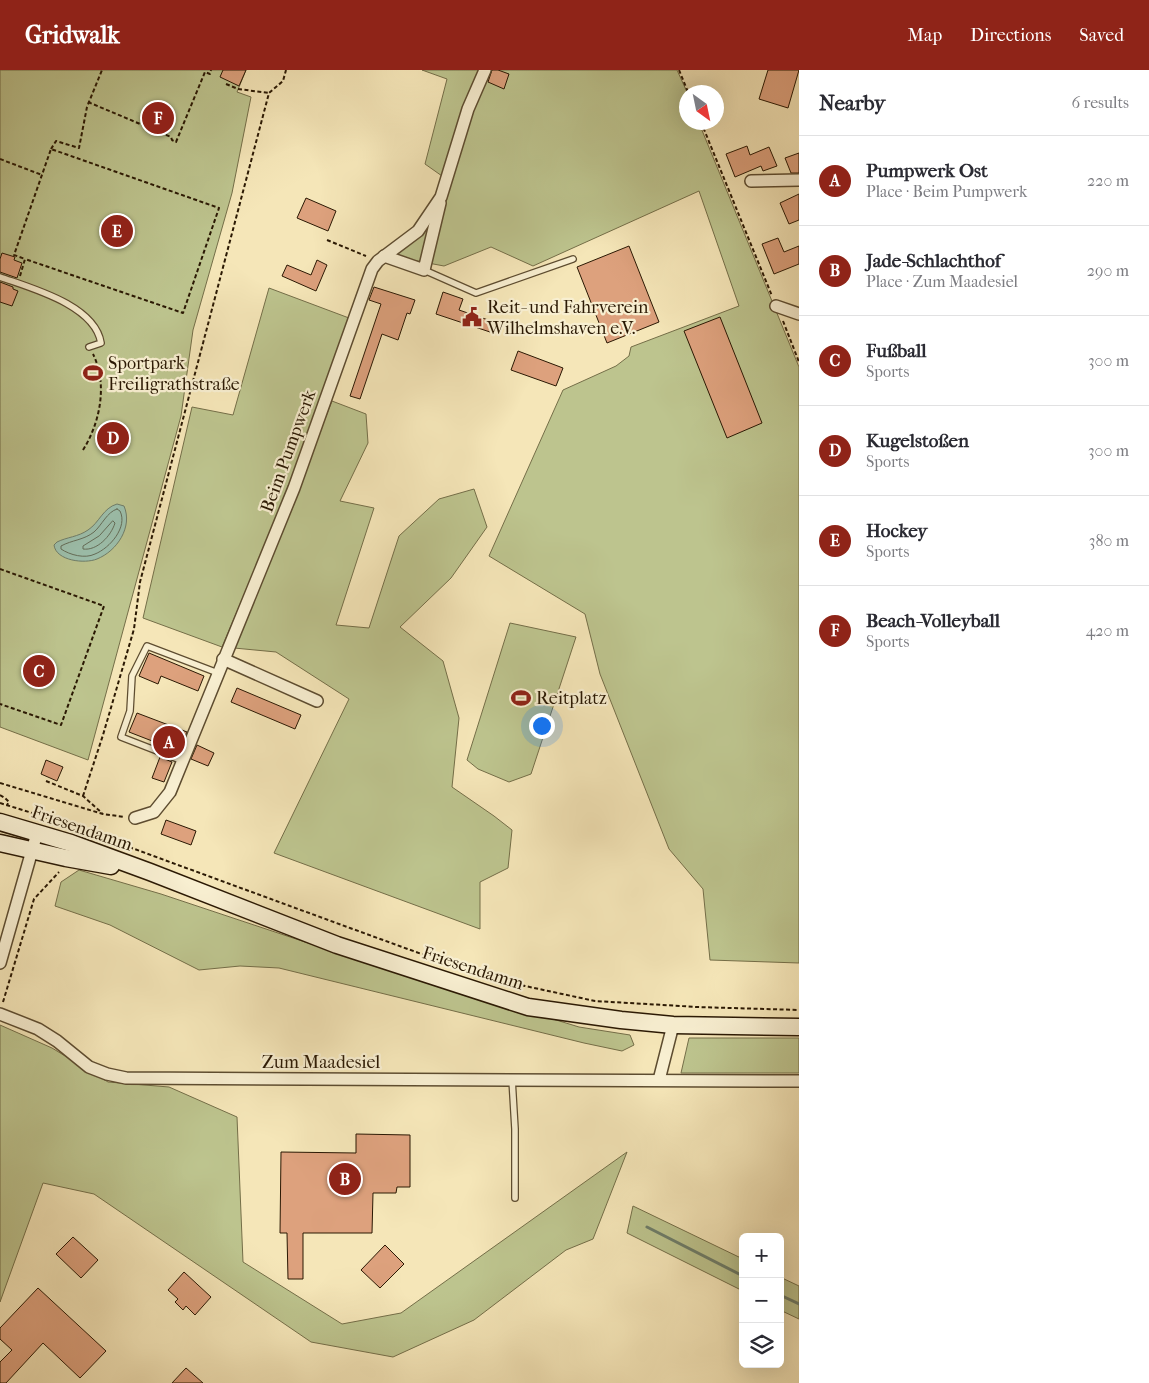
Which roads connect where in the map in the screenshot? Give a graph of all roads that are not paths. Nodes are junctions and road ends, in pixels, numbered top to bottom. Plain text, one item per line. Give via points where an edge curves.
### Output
1 (485, 70) edge
2 (799, 180) edge
3 (751, 181) dead end
4 (441, 197) junction
5 (381, 259) junction
6 (573, 259) dead end
7 (424, 270) junction
8 (0, 277) edge
9 (776, 306) road end
10 (799, 314) edge
11 (89, 347) road end
12 (224, 659) junction
13 (218, 673) junction
14 (317, 701) dead end
15 (183, 761) junction
16 (135, 818) road end
17 (0, 822) edge
18 (37, 833) junction
19 (0, 843) edge
20 (33, 850) junction
21 (150, 872) junction
22 (0, 963) edge
23 (1, 1008) edge
24 (673, 1025) junction
25 (799, 1027) edge
26 (512, 1079) junction
27 (659, 1080) junction
28 (799, 1081) edge
29 (515, 1198) dead end

1 - 4 street, Beim Pumpwerk via 468,109
2 - 3 street
4 - 5 street, Beim Pumpwerk via 418,231
4 - 7 street, Beim Pumpwerk
5 - 7 street
5 - 12 street, Beim Pumpwerk via 372,269 294,488
6 - 7 lane via 476,294
8 - 11 lane via 66,303 87,316 101,342
9 - 10 street
12 - 13 street, Beim Pumpwerk
12 - 14 street
13 - 15 street, Beim Pumpwerk
13 - 15 lane via 147,646 132,676 130,711 121,737
15 - 16 street, Beim Pumpwerk via 170,792 154,812
17 - 18 main road, Friesendamm
18 - 20 street
18 - 21 main road, Friesendamm
19 - 20 main road, Friesendamm
20 - 21 main road, Friesendamm
20 - 22 street
21 - 24 main road, Friesendamm via 338,946 528,1007
23 - 26 street, Zum Maadesiel via 57,1041 89,1067 126,1078
24 - 25 main road, Friesendamm
24 - 27 street
26 - 27 street, Zum Maadesiel
26 - 29 lane
27 - 28 street, Zum Maadesiel

